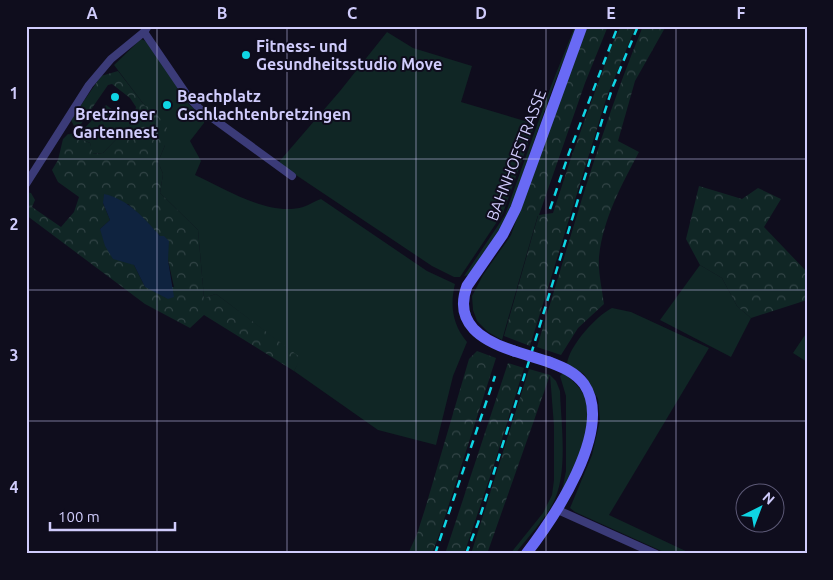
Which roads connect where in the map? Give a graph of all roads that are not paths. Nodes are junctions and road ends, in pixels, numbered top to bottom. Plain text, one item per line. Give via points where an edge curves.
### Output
1 (582, 26) edge
2 (146, 29) edge
3 (292, 176) dead end
4 (26, 184) edge
5 (558, 510) junction
6 (526, 554) edge
7 (656, 554) edge

1 - 5 main road, BAHNHOFSTRASSE, bridge via 516,208 503,234 467,286 464,305 474,330 488,341 565,369 587,389 592,408 591,428 572,484
2 - 3 street via 189,98
2 - 4 street via 89,85
5 - 6 main road, BAHNHOFSTRASSE
5 - 7 street

